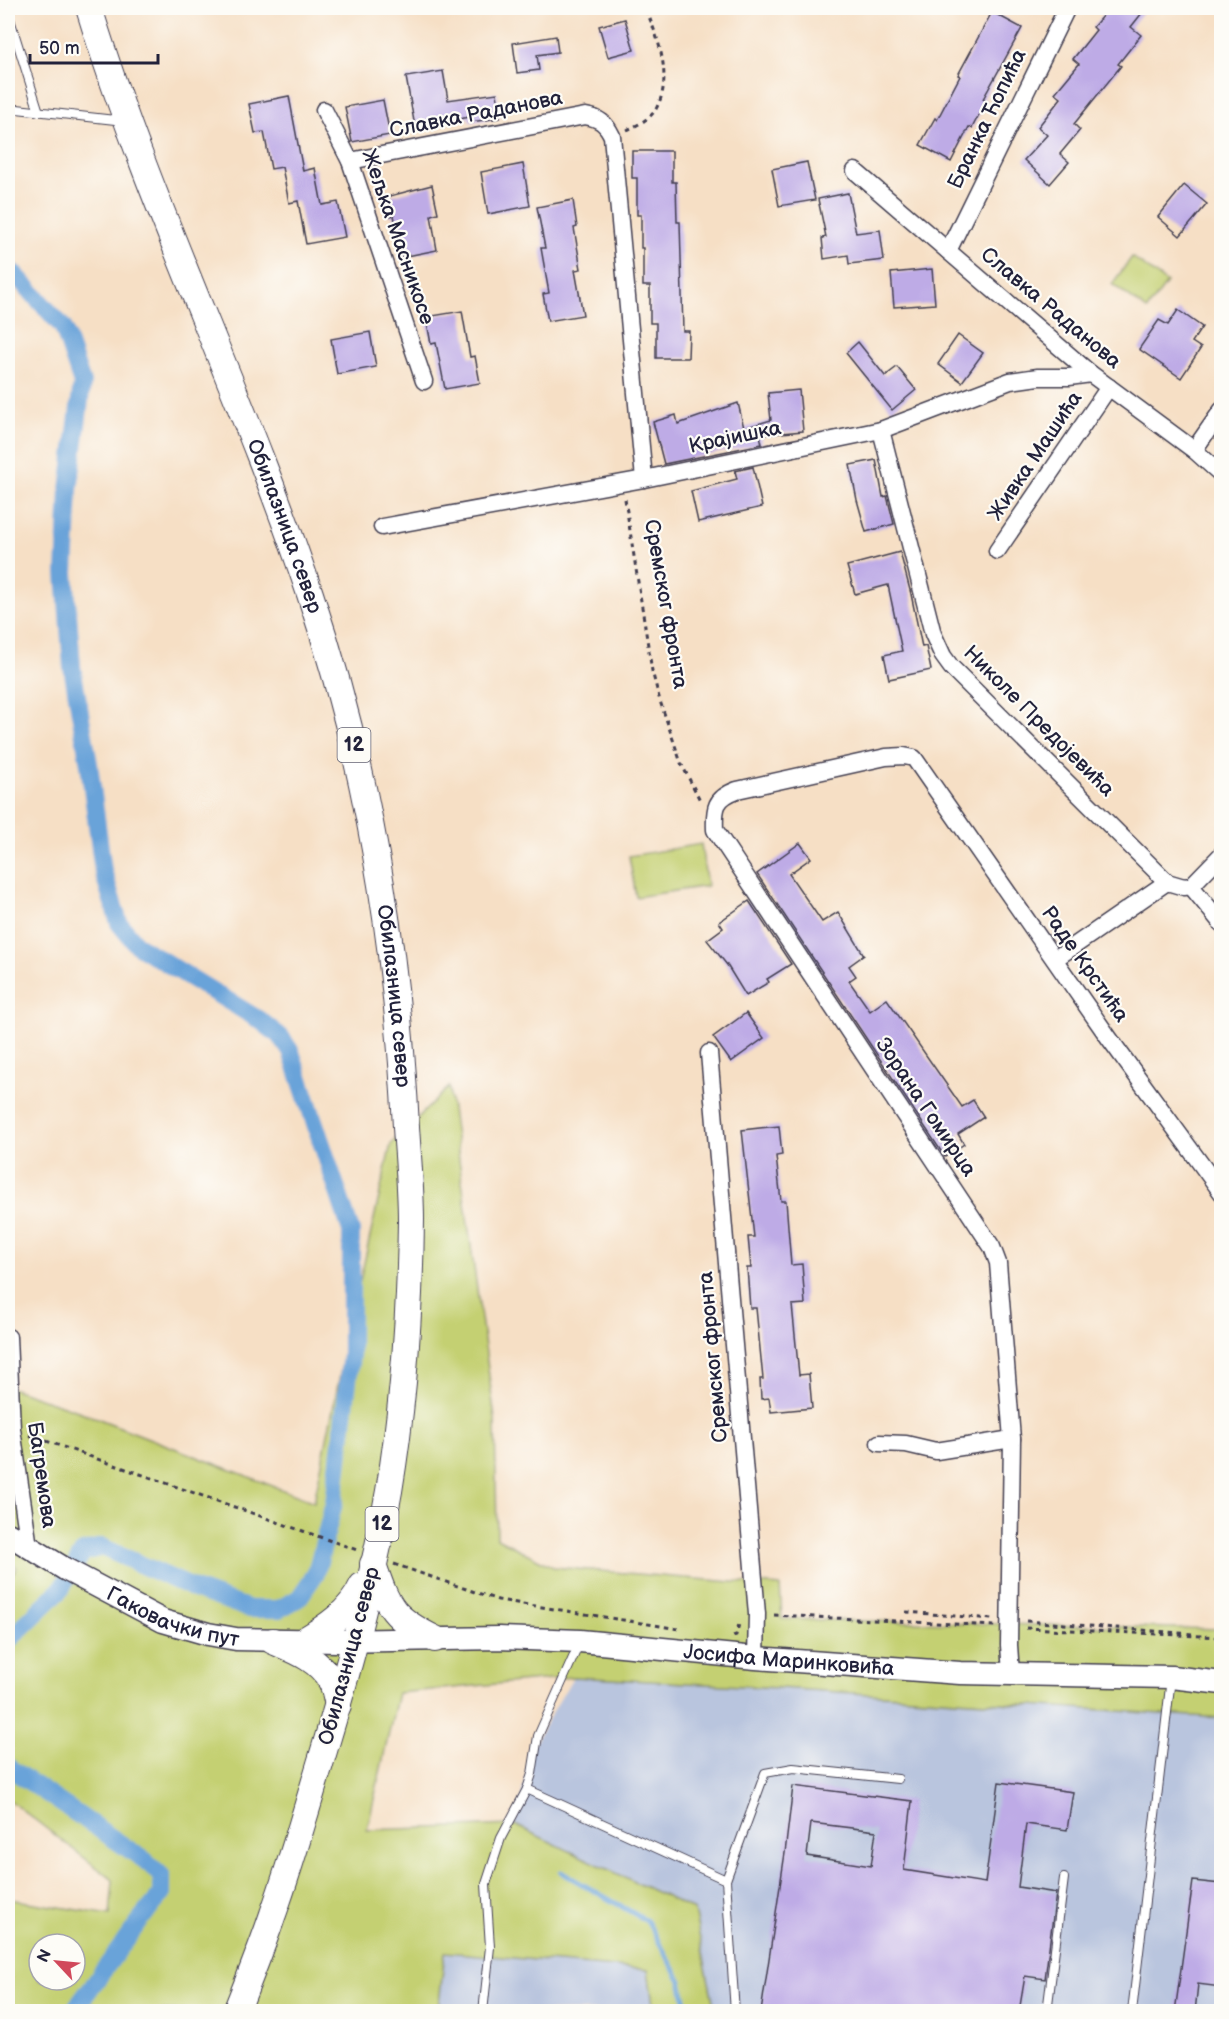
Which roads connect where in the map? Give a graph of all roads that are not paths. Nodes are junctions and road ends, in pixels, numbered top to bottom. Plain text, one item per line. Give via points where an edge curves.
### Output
1 (89, 8) edge
2 (1067, 8) edge
3 (8, 13) edge
4 (8, 108) edge
5 (324, 110) dead end
6 (39, 112) junction
7 (128, 121) junction
8 (350, 161) junction
9 (855, 171) dead end
10 (948, 251) junction
11 (1091, 374) junction
12 (424, 381) dead end
13 (1109, 387) junction
14 (1221, 410) edge
15 (881, 430) junction
16 (1194, 450) junction
17 (1221, 475) edge
18 (644, 479) junction
19 (382, 527) dead end
20 (997, 551) dead end
21 (715, 830) joint
22 (1221, 854) edge
23 (1167, 882) junction
24 (1191, 886) junction
25 (1221, 924) edge
26 (1055, 959) junction
27 (709, 1053) dead end
28 (1221, 1193) edge
29 (8, 1337) edge
30 (1012, 1439) junction
31 (879, 1443) dead end
32 (8, 1534) edge
33 (29, 1547) junction
34 (374, 1561) junction
35 (435, 1639) junction
36 (273, 1641) junction
37 (303, 1641) junction
38 (355, 1641) junction
39 (580, 1641) junction
40 (756, 1658) junction
41 (1011, 1673) junction
42 (1171, 1677) junction
43 (1221, 1683) edge
44 (338, 1705) junction
45 (898, 1779) dead end
46 (527, 1789) junction
47 (1064, 1878) dead end
48 (726, 1880) junction
49 (236, 2012) edge
50 (483, 2012) edge
51 (735, 2012) edge
52 (1047, 2012) edge
53 (1132, 2012) edge

1 - 7 main road, Обилазница север / 12
2 - 10 street, Бранка Ћопића
3 - 6 lane
4 - 6 lane
5 - 8 street, Жељка Масникосе
6 - 7 lane
7 - 34 main road, Обилазница север / 12 via 312,598 351,733 372,831 394,962 411,1216 408,1330 401,1404
8 - 12 street, Жељка Масникосе
8 - 18 street, Славка Раданова via 585,116 594,117 610,131
9 - 10 street, Славка Раданова
10 - 11 street, Славка Раданова
11 - 13 street, Славка Раданова
11 - 15 street, Крајишка via 1010,381
13 - 16 street, Славка Раданова
13 - 20 street, Живка Машића
14 - 16 street
15 - 18 street, Крајишка
15 - 23 street, Николе Предојевића via 933,634 943,656
16 - 17 street, Славка Раданова
18 - 19 street, Крајишка
21 - 26 street, Раде Крстића via 717,804 731,792 886,757 914,758
21 - 30 street, Зорана Гомирца via 992,1247 998,1263
22 - 24 street
23 - 24 street
23 - 26 street
24 - 25 street
26 - 28 street, Раде Крстића
27 - 40 street, Сремског фронта via 757,1614
29 - 33 street, Багремова via 12,1429
30 - 31 street via 936,1450
30 - 41 street, Зорана Гомирца
32 - 33 street, Гаковачки пут
33 - 36 street, Гаковачки пут via 163,1621 208,1634
34 - 35 main road via 388,1603 399,1619
34 - 37 main road via 360,1592 345,1611
34 - 38 main road, Обилазница север / 12
35 - 38 street, Јосифа Маринковића
35 - 39 street, Јосифа Маринковића
36 - 37 street, Гаковачки пут
36 - 44 main road via 319,1666 331,1682
37 - 38 street, Гаковачки пут
38 - 44 main road, Обилазница север / 12
39 - 40 street, Јосифа Маринковића
39 - 46 lane via 538,1736
40 - 41 street, Јосифа Маринковића
41 - 42 street, Јосифа Маринковића
42 - 43 street, Јосифа Маринковића
42 - 53 lane
44 - 49 main road, Обилазница север / 12 via 274,1912
45 - 48 lane via 793,1768 765,1773
46 - 48 lane
46 - 50 lane via 501,1838 486,1884 489,1947
47 - 52 lane
48 - 51 lane

